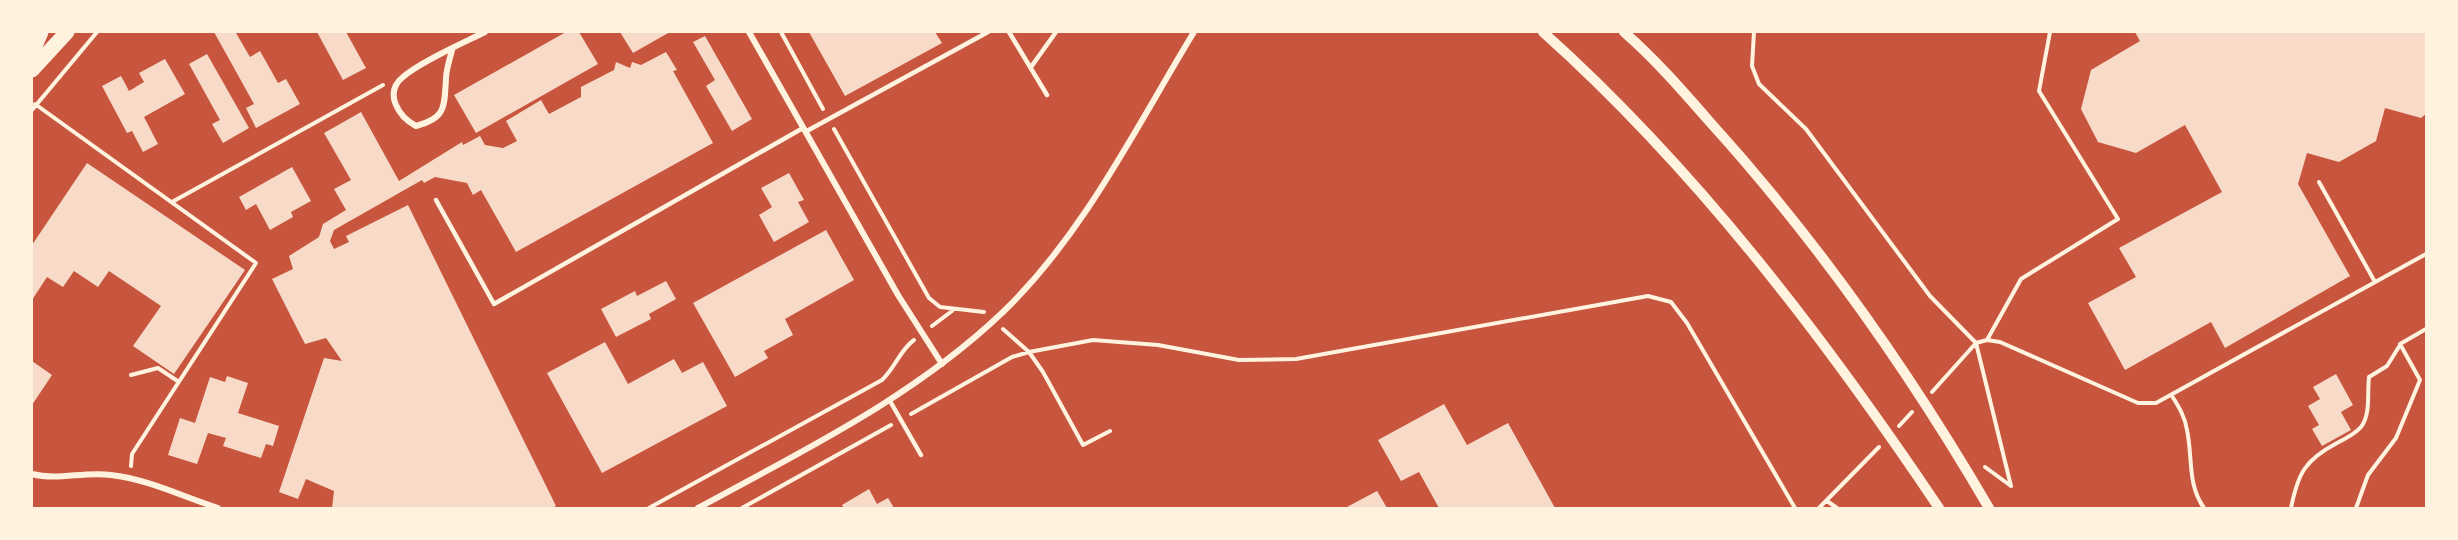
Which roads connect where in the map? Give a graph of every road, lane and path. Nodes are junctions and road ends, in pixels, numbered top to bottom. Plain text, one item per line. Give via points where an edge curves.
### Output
1 (41, 32) edge
2 (67, 32) edge
3 (97, 32) edge
4 (485, 32) edge
5 (749, 32) edge
6 (781, 32) edge
7 (988, 32) edge
8 (1009, 32) edge
9 (1056, 32) edge
10 (1194, 32) edge
11 (1543, 32) edge
12 (1624, 32) edge
13 (1754, 32) edge
14 (2050, 32) edge
15 (452, 50) junction
16 (32, 53) edge
17 (1031, 67) junction
18 (32, 70) edge
19 (401, 78) junction
20 (1047, 94) dead end
21 (35, 104) junction
22 (32, 110) edge
23 (829, 119) junction
24 (804, 130) junction
25 (2319, 182) dead end
26 (436, 200) dead end
27 (172, 202) junction
28 (2427, 254) edge
29 (2375, 282) junction
30 (953, 310) junction
31 (994, 321) junction
32 (2427, 329) edge
33 (922, 333) junction
34 (1987, 339) junction
35 (1976, 343) junction
36 (2400, 344) junction
37 (1029, 352) junction
38 (942, 364) junction
39 (131, 375) dead end
40 (179, 382) junction
41 (1930, 394) dead end
42 (2172, 396) junction
43 (890, 401) junction
44 (1914, 411) dead end
45 (901, 420) junction
46 (1898, 428) dead end
47 (1110, 431) dead end
48 (1881, 445) dead end
49 (921, 454) dead end
50 (1985, 468) dead end
51 (32, 474) edge
52 (129, 478) junction
53 (1827, 501) junction
54 (218, 508) edge
55 (649, 508) edge
56 (698, 508) edge
57 (742, 508) edge
58 (1795, 508) edge
59 (1819, 508) edge
60 (1837, 508) edge
61 (1939, 508) edge
62 (1989, 508) edge
63 (2204, 508) edge
64 (2291, 508) edge
65 (2356, 508) edge

1 - 16 highway
2 - 18 highway
3 - 21 path
4 - 15 street
5 - 24 street
6 - 23 path
7 - 23 lane
8 - 17 lane
9 - 17 lane
10 - 31 street via 1062,244
11 - 61 street via 1651,138 1729,226 1804,318
12 - 62 street via 1648,53 1767,184 1914,388
13 - 35 path via 1752,66 1759,84 1806,129 1930,296
14 - 34 path via 2039,91 2118,219 2021,279
15 - 19 street
15 - 19 street via 446,78 447,97 442,112 430,122 416,126 399,112 394,91
17 - 20 lane
19 - 27 path via 368,91
21 - 22 path
21 - 27 path
23 - 24 lane
23 - 30 path via 920,285 940,307
24 - 26 lane via 494,304
24 - 33 street
25 - 29 path
27 - 40 path via 256,263
28 - 29 path
29 - 42 path
30 - 31 path via 983,312
30 - 33 path
31 - 37 path
31 - 38 street
32 - 36 path
33 - 38 street
33 - 55 path via 907,345 882,380
34 - 35 path
34 - 42 path via 2138,403 2156,403
35 - 41 path
35 - 50 path via 2011,486
36 - 64 path via 2386,366 2369,377 2368,409 2361,427 2316,454 2307,464
36 - 65 path via 2420,380 2396,438 2368,475
37 - 45 path via 1012,357
37 - 47 path via 1083,445
37 - 58 path via 1094,340 1158,345 1239,360 1296,359 1648,296 1671,302 1687,323
38 - 43 street
39 - 40 path via 158,368
40 - 52 path via 132,454
42 - 63 path via 2185,423 2190,470
43 - 45 lane
43 - 56 street
44 - 46 path
45 - 49 lane
45 - 57 path
48 - 53 path
51 - 52 street via 110,474
52 - 54 street
53 - 59 path
53 - 60 path

